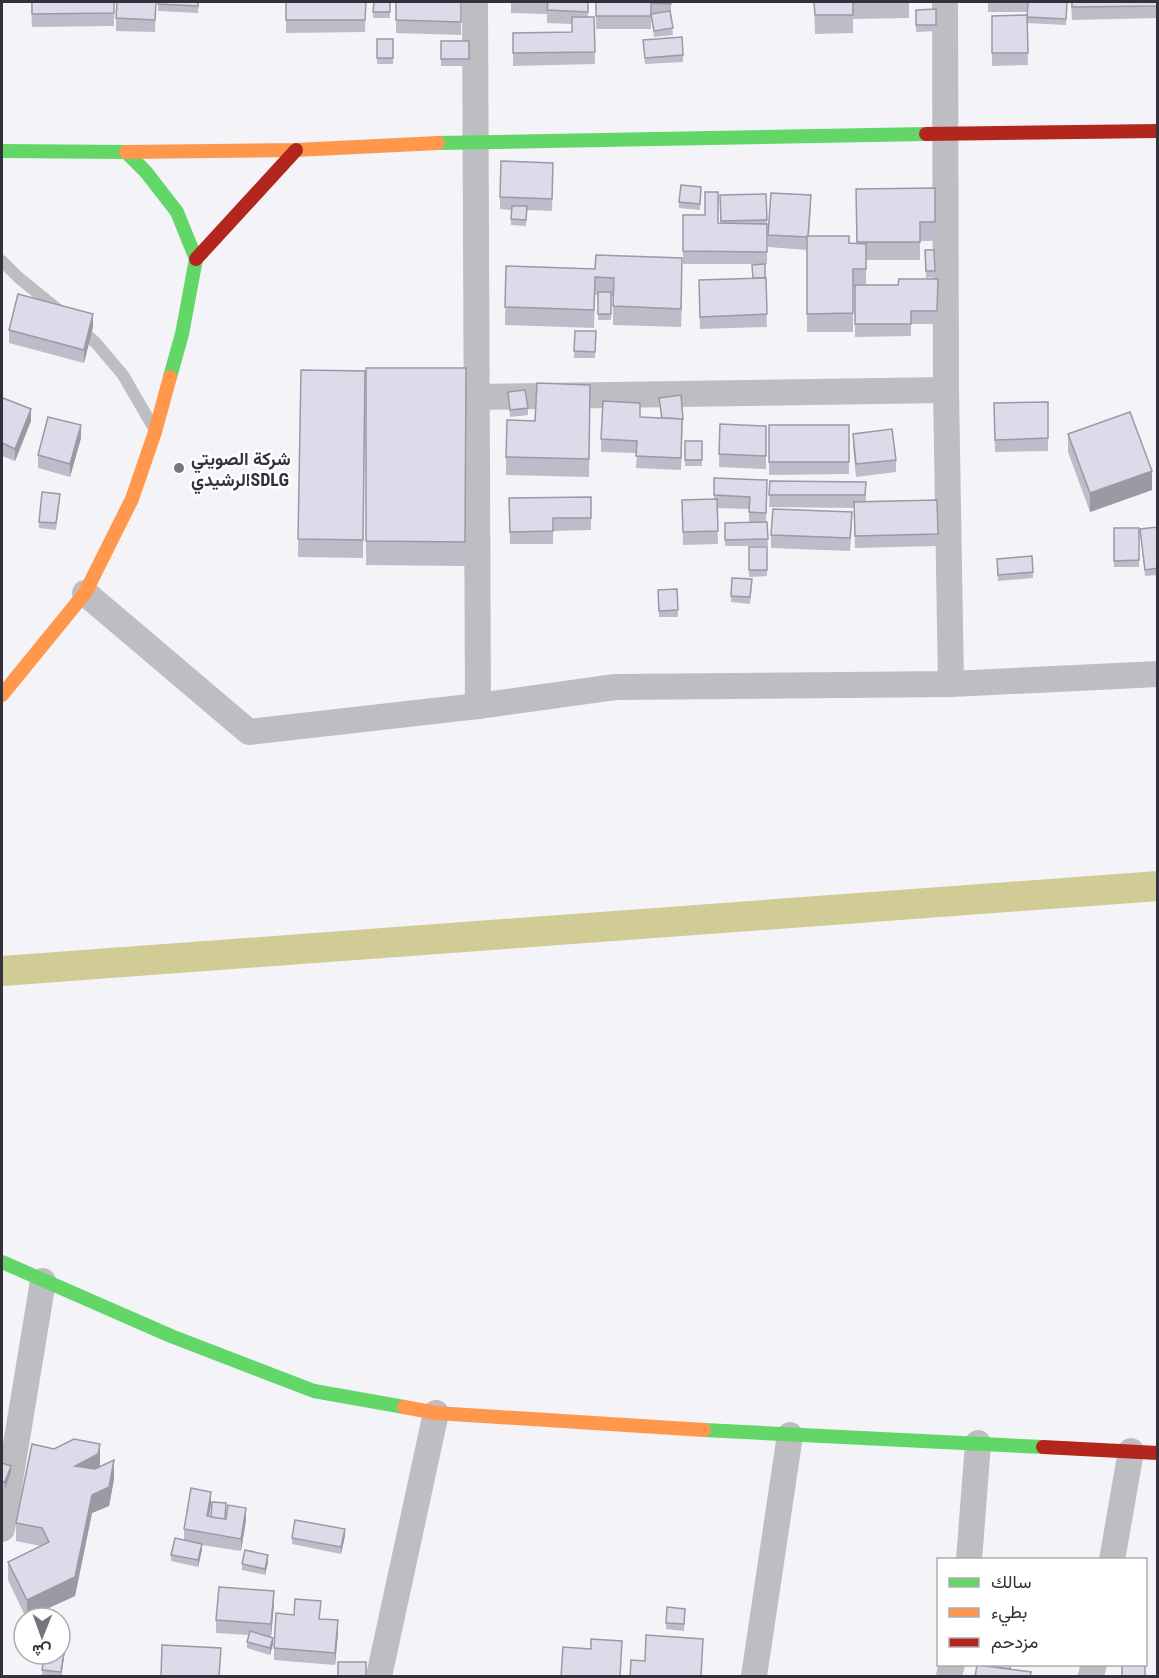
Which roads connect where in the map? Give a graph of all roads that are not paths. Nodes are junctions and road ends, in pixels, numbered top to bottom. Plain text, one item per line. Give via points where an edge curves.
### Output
1 (475, 2) edge
2 (945, 2) edge
3 (1158, 130) edge
4 (946, 133) junction
5 (474, 141) junction
6 (296, 150) junction
7 (2, 151) edge
8 (126, 152) junction
9 (196, 259) junction
10 (2, 261) edge
11 (946, 390) junction
12 (475, 397) junction
13 (155, 432) junction
14 (85, 594) junction
15 (1158, 674) edge
16 (951, 684) junction
17 (2, 695) edge
18 (478, 706) junction
19 (2, 1262) edge
20 (43, 1281) junction
21 (436, 1413) junction
22 (790, 1435) junction
23 (978, 1443) junction
24 (1131, 1451) junction
25 (1158, 1453) edge
26 (2, 1529) edge
27 (969, 1558) edge
28 (1112, 1558) edge
29 (379, 1677) edge
30 (754, 1677) edge

1 - 5 street
2 - 4 street
3 - 4 main road
4 - 5 main road
4 - 11 street
5 - 6 main road
5 - 12 street
6 - 8 main road
6 - 9 main road
7 - 8 main road
8 - 9 main road via 177,212
9 - 13 main road via 182,334
10 - 13 lane via 96,343 123,375
11 - 12 street
11 - 16 street
12 - 18 street
13 - 14 main road via 132,499
14 - 17 main road
14 - 18 street via 249,732
15 - 16 street
16 - 18 street via 615,687
19 - 20 main road
20 - 21 main road via 314,1391
20 - 26 street
21 - 22 main road
21 - 29 street
22 - 23 main road
22 - 30 street
23 - 24 main road
23 - 27 street
24 - 25 main road
24 - 28 street

